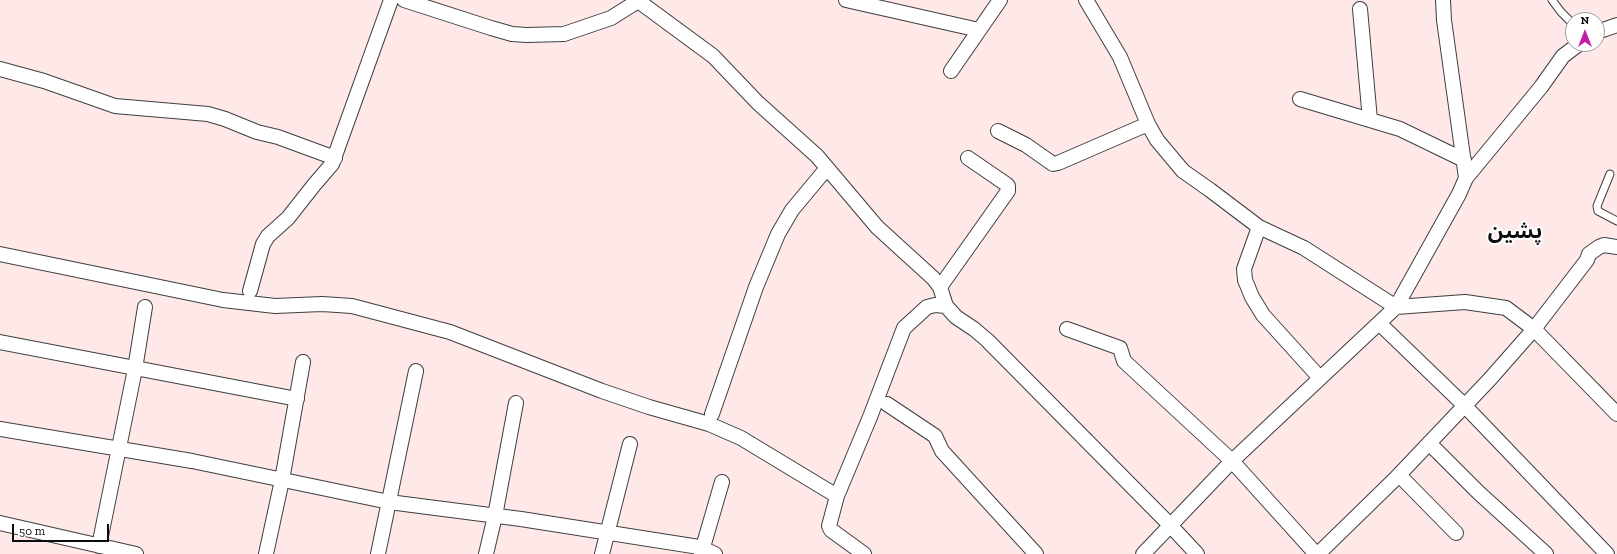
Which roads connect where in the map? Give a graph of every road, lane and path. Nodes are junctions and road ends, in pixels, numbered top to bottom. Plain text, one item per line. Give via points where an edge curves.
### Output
1 (391, 0) edge
2 (404, 0) edge
3 (846, 0) edge
4 (1000, 0) edge
5 (1086, 0) edge
6 (1443, 0) edge
7 (1552, 0) edge
8 (638, 1) edge
9 (1360, 9) dead end
10 (1565, 16) edge
11 (1617, 25) edge
12 (1605, 29) edge
13 (979, 30) junction
14 (1568, 52) edge
15 (0, 69) edge
16 (950, 71) dead end
17 (1300, 99) dead end
18 (1370, 120) junction
19 (1148, 124) junction
20 (998, 131) dead end
21 (335, 158) junction
22 (968, 158) dead end
23 (1464, 160) junction
24 (827, 168) junction
25 (1610, 174) dead end
26 (1466, 178) junction
27 (1617, 221) edge
28 (1259, 228) junction
29 (1617, 246) edge
30 (0, 254) edge
31 (940, 287) junction
32 (250, 291) dead end
33 (946, 306) junction
34 (146, 307) dead end
35 (1396, 308) junction
36 (1379, 323) junction
37 (1067, 329) dead end
38 (1534, 329) junction
39 (0, 342) edge
40 (303, 362) dead end
41 (135, 369) junction
42 (416, 371) dead end
43 (1320, 378) junction
44 (297, 399) junction
45 (516, 403) dead end
46 (887, 404) dead end
47 (1464, 405) junction
48 (712, 414) dead end
49 (1617, 414) edge
50 (0, 429) edge
51 (1429, 443) junction
52 (630, 444) dead end
53 (119, 449) junction
54 (1232, 461) junction
55 (1399, 475) junction
56 (282, 480) junction
57 (722, 482) dead end
58 (837, 496) junction
59 (389, 502) junction
60 (495, 516) junction
61 (0, 523) edge
62 (1170, 525) junction
63 (607, 532) junction
64 (1456, 533) dead end
65 (99, 546) junction
66 (1617, 549) edge
67 (701, 551) edge
68 (136, 554) edge
69 (266, 554) edge
70 (378, 554) edge
71 (486, 554) edge
72 (602, 554) edge
73 (715, 554) edge
74 (864, 554) edge
75 (1036, 554) edge
76 (1143, 554) edge
77 (1197, 554) edge
78 (1317, 554) edge
79 (1546, 554) edge
80 (1607, 554) edge
81 (1613, 554) edge

1 - 21 street
2 - 8 street via 512,34 527,35 564,34 610,18
3 - 13 street
4 - 13 street
5 - 19 street via 1120,57
6 - 23 street
7 - 10 lane
8 - 24 street via 713,56
9 - 18 street
11 - 12 street
13 - 16 street
14 - 26 street
15 - 21 street via 44,81 114,106 208,114
17 - 18 street
18 - 23 street via 1400,129
19 - 20 street via 1053,164 1026,145
19 - 28 street via 1157,140 1183,171
21 - 32 street via 288,218 268,236 263,244
22 - 31 street via 1006,184 1008,191
23 - 26 street
24 - 31 street via 877,227
24 - 48 street via 792,210 778,234 756,287
25 - 27 lane via 1597,206 1598,211
26 - 35 street
28 - 35 street via 1304,248
28 - 43 street via 1244,269 1245,280 1263,315
29 - 38 street via 1604,245 1589,254
30 - 58 street via 223,300 275,306 352,306 450,332 602,391 709,424 741,438
31 - 33 street
33 - 58 street via 927,307 904,328
33 - 62 street via 956,317 987,340
34 - 41 street
35 - 36 street
35 - 38 street via 1465,302 1500,307 1506,308
36 - 43 street
36 - 47 street
37 - 54 street via 1120,348 1124,360
38 - 47 street
38 - 49 street
39 - 41 street
40 - 44 street
41 - 44 street
41 - 53 street
42 - 59 street
43 - 54 street
44 - 56 street
45 - 60 street
46 - 75 street via 935,436 942,451
47 - 51 street
47 - 80 street
50 - 53 street
51 - 55 street
51 - 79 street
52 - 63 street
53 - 56 street
53 - 65 street
54 - 62 street
54 - 78 street
55 - 64 street
55 - 78 street
56 - 59 street
56 - 69 street
57 - 67 street
58 - 74 street via 829,526
59 - 60 street
59 - 70 street
60 - 63 street
60 - 71 street
61 - 65 street
62 - 76 street
62 - 77 street
63 - 67 street
63 - 72 street
65 - 68 street
66 - 81 street
67 - 73 street

